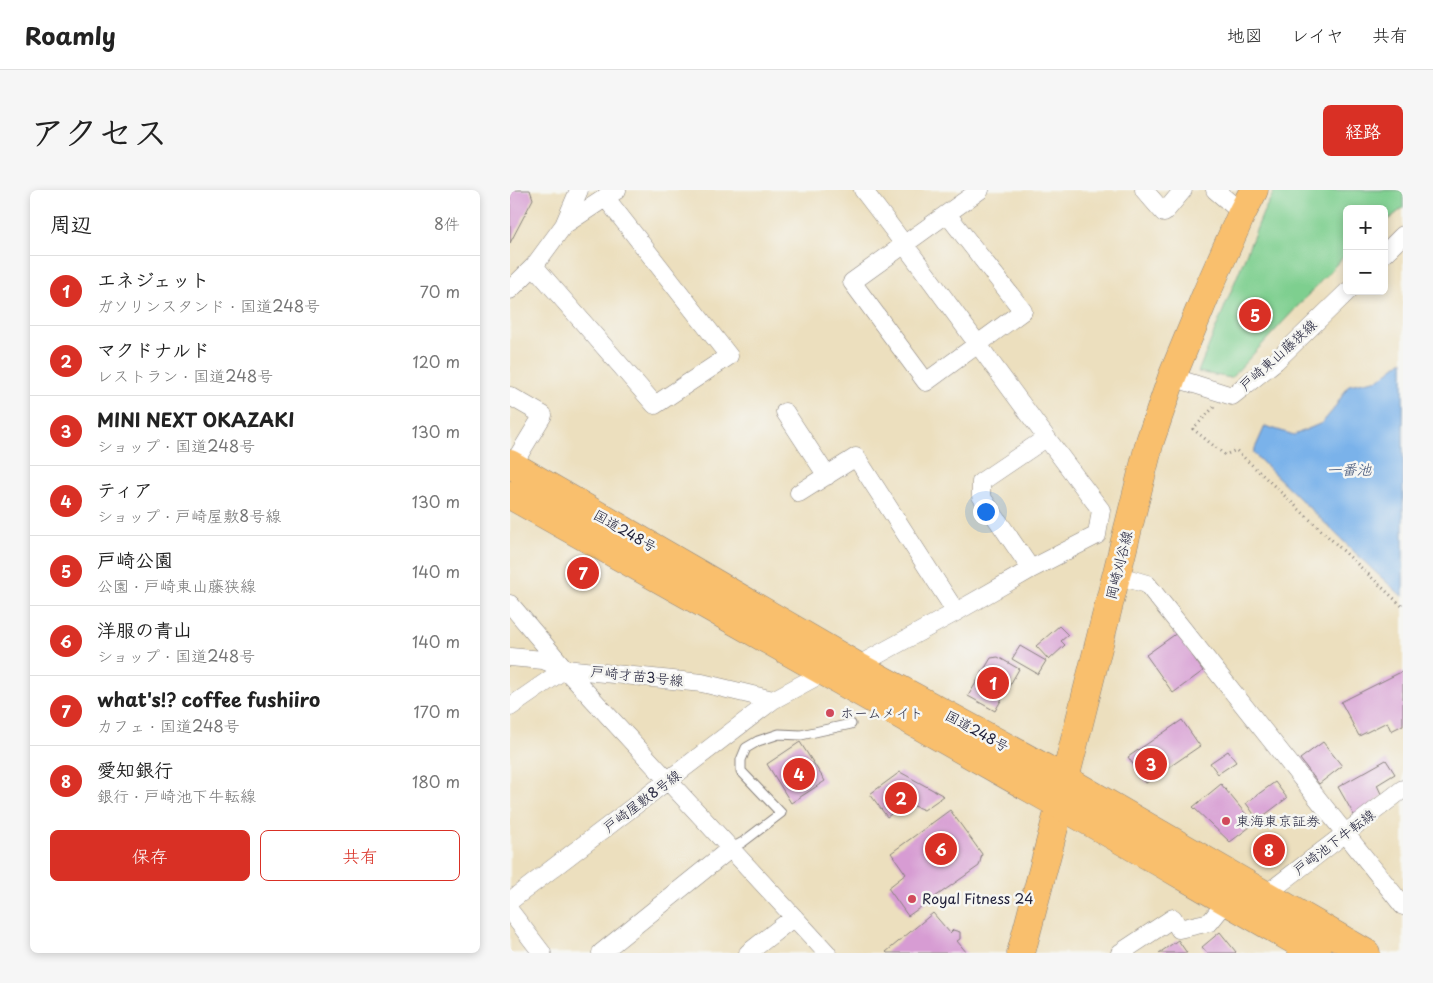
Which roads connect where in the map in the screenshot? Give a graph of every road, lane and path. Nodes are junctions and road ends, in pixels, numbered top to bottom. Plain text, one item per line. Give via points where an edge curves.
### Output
1 (579, 190) edge
2 (863, 190) edge
3 (980, 190) edge
4 (1144, 190) edge
5 (1183, 190) edge
6 (1215, 190) edge
7 (611, 194) edge
8 (1248, 202) edge
9 (947, 214) junction
10 (564, 225) junction
11 (1403, 235) edge
12 (904, 243) junction
13 (1388, 250) edge
14 (534, 266) junction
15 (510, 290) edge
16 (1344, 295) edge
17 (979, 345) junction
18 (1172, 377) junction
19 (1226, 394) junction
20 (510, 396) edge
21 (785, 412) dead end
22 (1046, 438) junction
23 (511, 465) edge
24 (827, 476) junction
25 (799, 494) dead end
26 (510, 495) edge
27 (1031, 568) junction
28 (1116, 576) junction
29 (510, 604) edge
30 (1403, 607) edge
31 (956, 612) junction
32 (510, 657) edge
33 (857, 666) junction
34 (565, 669) junction
35 (824, 673) junction
36 (773, 700) junction
37 (510, 707) edge
38 (851, 724) dead end
39 (1064, 779) junction
40 (668, 782) junction
41 (1403, 788) edge
42 (1060, 805) junction
43 (1346, 834) junction
44 (730, 848) junction
45 (1265, 895) junction
46 (510, 901) edge
47 (1226, 902) junction
48 (1403, 906) edge
49 (510, 911) edge
50 (794, 917) junction
51 (542, 953) edge
52 (601, 953) edge
53 (748, 953) edge
54 (827, 953) edge
55 (1022, 953) edge
56 (1120, 953) edge
57 (1317, 953) edge
58 (1366, 953) edge

1 - 10 street
2 - 12 street
3 - 9 street
4 - 5 street via 1164,214
6 - 8 street
7 - 10 street
7 - 14 street via 729,356 655,405
8 - 18 main road, 岡崎刈谷線
9 - 12 street
9 - 17 street via 1023,311
10 - 14 street
11 - 13 street
12 - 17 street
12 - 17 street via 852,282 926,382
14 - 15 street
16 - 19 street, 戸崎東山藤狭線 via 1276,361 1232,396
17 - 22 street
18 - 19 street, 戸崎東山藤狭線
18 - 28 main road, 岡崎刈谷線 via 1150,441
19 - 30 path via 1193,429 1225,455 1236,450
20 - 23 street via 543,415
21 - 24 street
22 - 27 street via 981,482 981,496
22 - 27 street, 戸崎屋敷8号線 via 1101,510 1097,535
23 - 33 main road, 国道248号
24 - 25 street
24 - 31 street via 856,457
26 - 35 main road, 国道248号
27 - 31 street, 戸崎屋敷8号線
28 - 39 main road, 岡崎刈谷線
28 - 43 street via 1147,584
29 - 34 street
31 - 33 street, 戸崎屋敷8号線
32 - 34 street via 543,660
33 - 35 street, 戸崎屋敷8号線
33 - 39 main road, 国道248号
34 - 36 street, 戸崎才苗3号線 via 702,683
34 - 37 street
34 - 40 street
35 - 36 street, 戸崎屋敷8号線
35 - 42 main road, 国道248号
36 - 40 street, 戸崎屋敷8号線
38 - 44 lane via 801,736 779,734 758,740 746,748 741,771 780,814
39 - 42 main road, 岡崎刈谷線
39 - 45 main road, 国道248号
40 - 44 street
40 - 46 street, 戸崎屋敷8号線
41 - 43 street, 戸崎池下牛転線
42 - 47 main road, 国道248号
42 - 55 main road, 岡崎刈谷線
43 - 45 street, 戸崎池下牛転線
43 - 48 street
44 - 50 street
44 - 52 street
45 - 58 main road, 国道248号
47 - 56 street via 1210,922 1179,929 1173,918
47 - 57 main road, 国道248号
49 - 51 street
50 - 53 street
50 - 54 street

